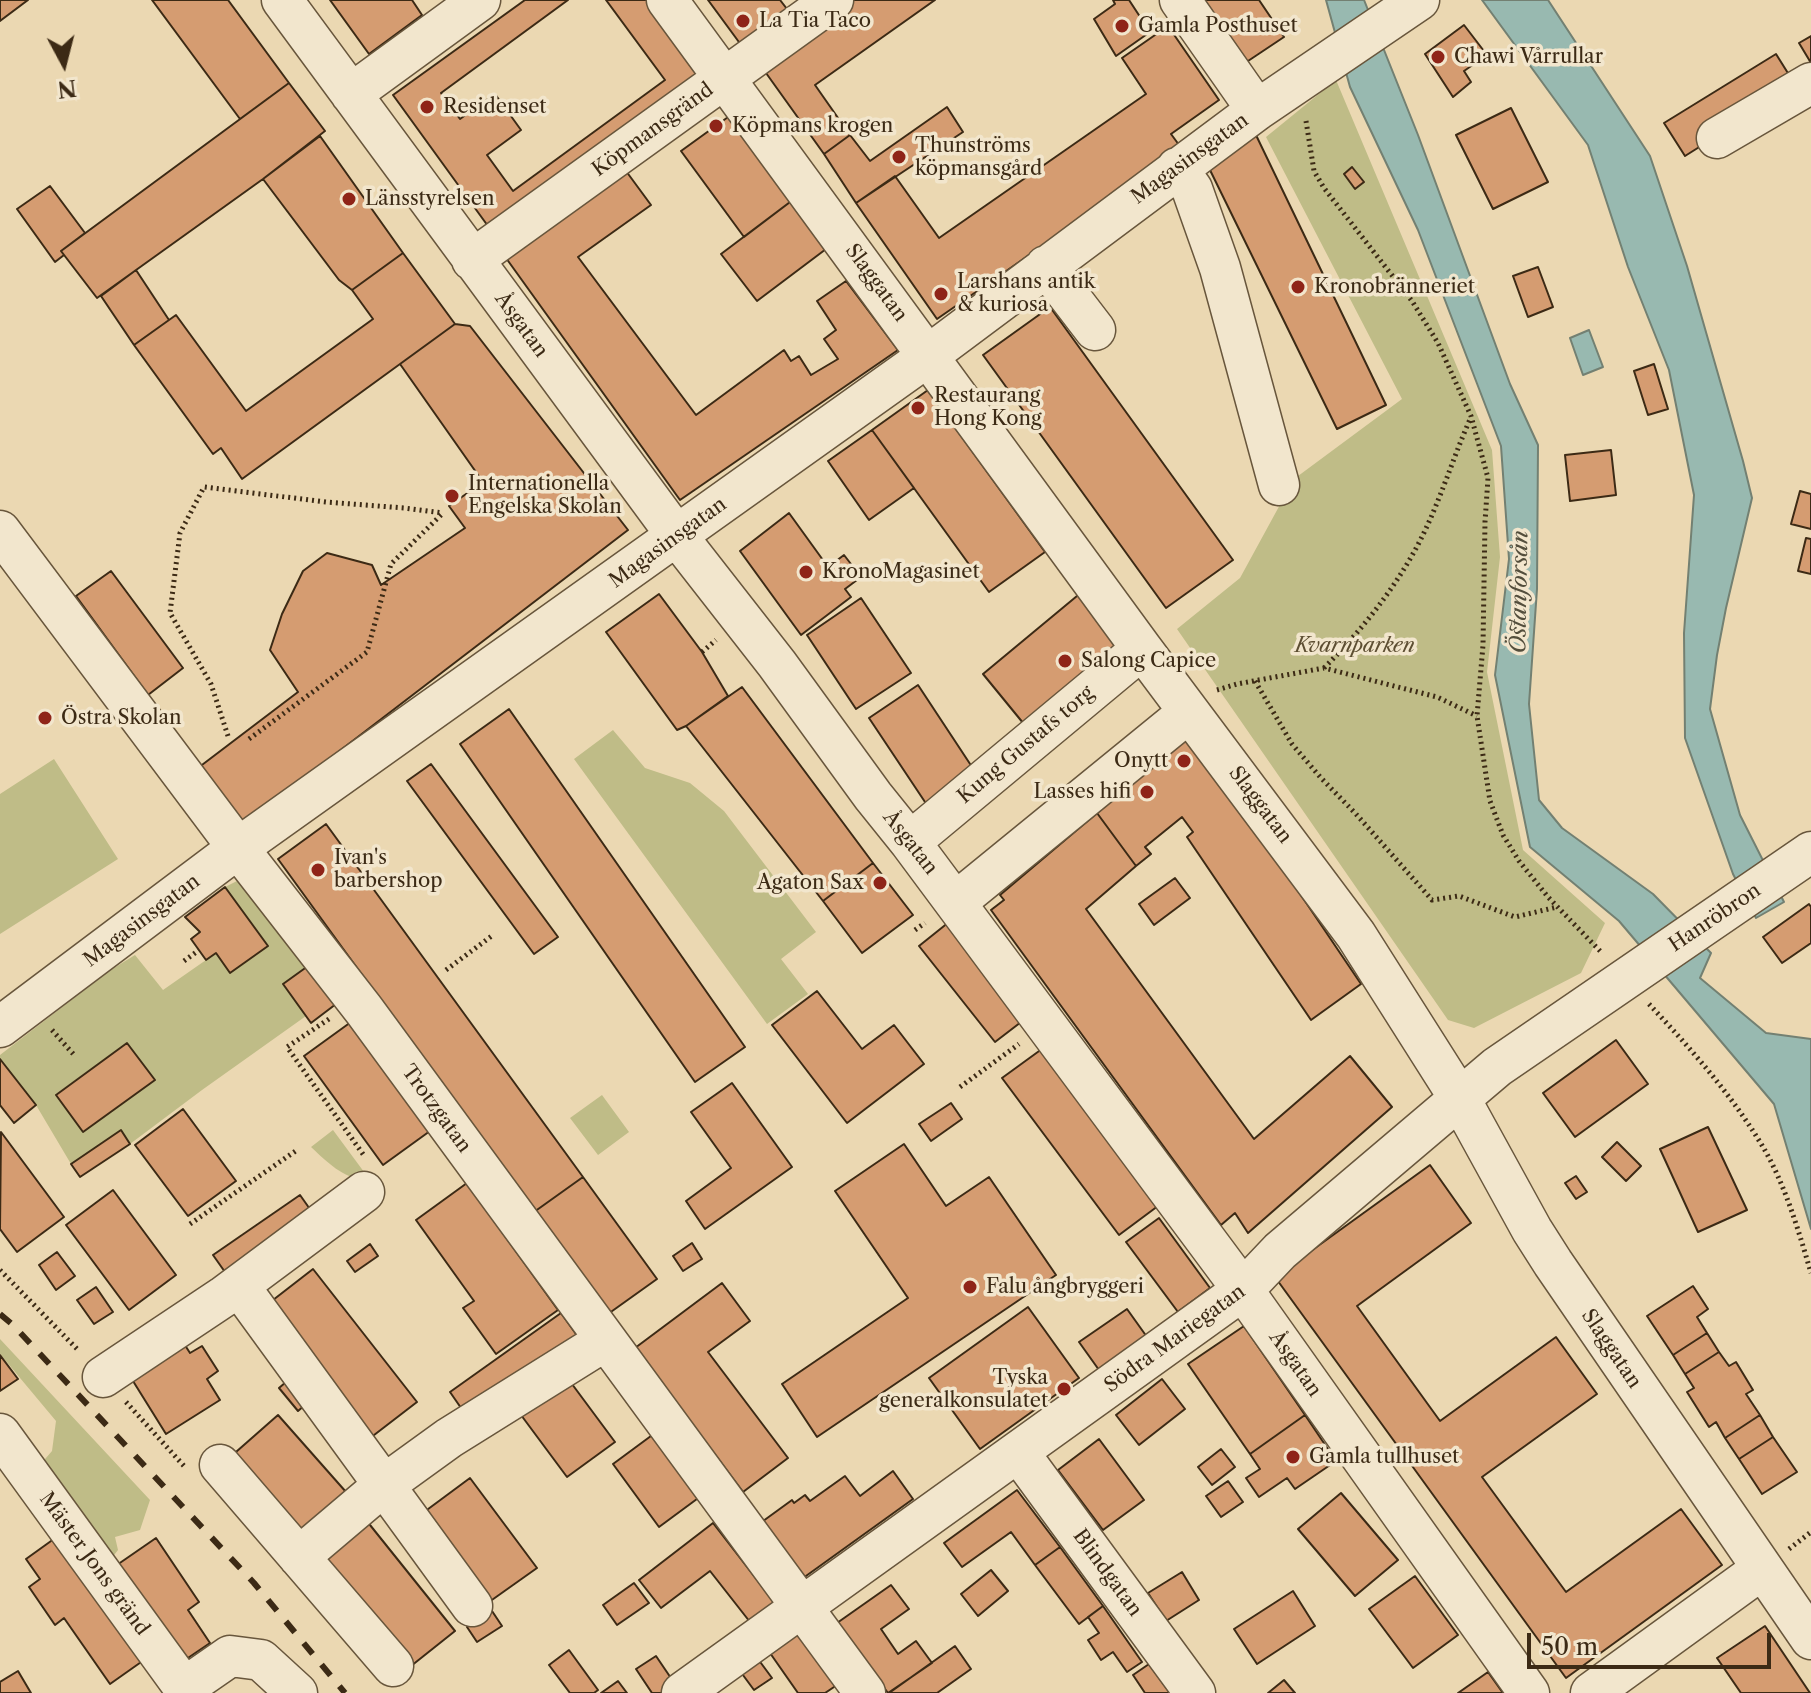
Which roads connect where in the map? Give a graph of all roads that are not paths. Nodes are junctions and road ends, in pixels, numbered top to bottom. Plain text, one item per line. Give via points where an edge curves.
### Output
1 (282, 0) edge
2 (479, 0) edge
3 (667, 0) edge
4 (833, 0) edge
5 (1180, 0) edge
6 (1419, 0) edge
7 (725, 79) junction
8 (1811, 83) edge
9 (351, 94) junction
10 (1257, 110) junction
11 (1717, 138) dead end
12 (1177, 168) junction
13 (472, 260) junction
14 (1046, 266) junction
15 (1095, 330) dead end
16 (929, 355) junction
17 (1279, 485) dead end
18 (0, 531) edge
19 (677, 536) junction
20 (1147, 656) junction
21 (1185, 706) junction
22 (910, 842) junction
23 (238, 848) junction
24 (1795, 863) edge
25 (956, 902) junction
26 (1637, 970) joint
27 (0, 1027) edge
28 (1460, 1099) junction
29 (365, 1176) road end
30 (239, 1286) junction
31 (1243, 1290) junction
32 (606, 1340) junction
33 (103, 1377) dead end
34 (0, 1434) edge
35 (1019, 1453) junction
36 (220, 1465) dead end
37 (384, 1485) junction
38 (299, 1557) junction
39 (1762, 1569) junction
40 (472, 1606) dead end
41 (802, 1606) junction
42 (1811, 1639) edge
43 (393, 1666) dead end
44 (186, 1691) edge
45 (297, 1693) edge
46 (682, 1693) edge
47 (865, 1693) edge
48 (1195, 1693) edge
49 (1529, 1693) edge
50 (1591, 1693) edge

1 - 9 street, Åsgatan
2 - 9 street
2 - 9 street
3 - 7 street, Slaggatan
4 - 7 street, Köpmansgränd
5 - 10 street
6 - 10 street, Magasinsgatan
7 - 13 street, Köpmansgränd
7 - 16 street, Slaggatan
8 - 11 street
9 - 13 street, Åsgatan
10 - 12 street, Magasinsgatan
12 - 14 street, Magasinsgatan
12 - 17 street via 1192,189 1220,268
13 - 19 street, Åsgatan
14 - 15 street
14 - 16 street, Magasinsgatan
16 - 19 street, Magasinsgatan
16 - 20 street, Slaggatan
18 - 23 street, Trotzgatan
19 - 22 street, Åsgatan
19 - 23 street, Magasinsgatan
20 - 21 street, Slaggatan
20 - 22 street, Kung Gustafs torg
21 - 25 street
21 - 28 street, Slaggatan via 1356,935
22 - 25 street, Åsgatan
23 - 27 street, Magasinsgatan
23 - 32 street, Trotzgatan
24 - 26 street, Hanröbron
25 - 31 street, Åsgatan
26 - 28 street, Södra Mariegatan via 1497,1067
28 - 31 street, Södra Mariegatan via 1272,1259
28 - 39 street, Slaggatan via 1553,1263
29 - 30 street
30 - 33 street
30 - 37 street
31 - 35 street, Södra Mariegatan
31 - 49 street, Åsgatan
32 - 37 street
32 - 41 street, Trotzgatan
34 - 44 street, Mäster Jons gränd
35 - 41 street, Södra Mariegatan
35 - 48 street, Blindgatan
36 - 38 street
37 - 38 street
37 - 40 street
38 - 43 street
39 - 42 street, Slaggatan
39 - 50 street
41 - 46 street, Södra Mariegatan
41 - 47 street, Trotzgatan
44 - 45 street via 230,1656 261,1660

